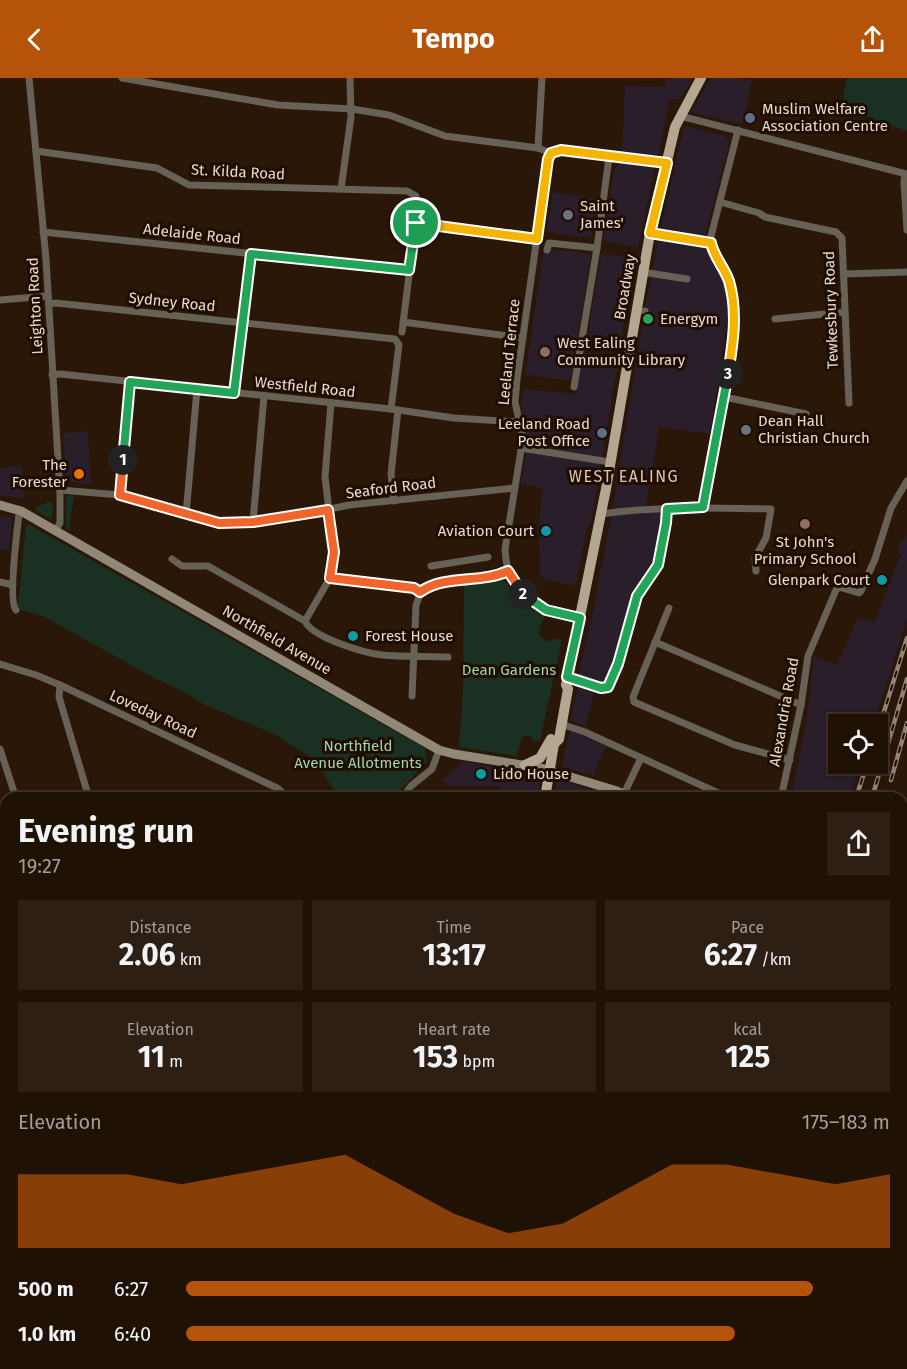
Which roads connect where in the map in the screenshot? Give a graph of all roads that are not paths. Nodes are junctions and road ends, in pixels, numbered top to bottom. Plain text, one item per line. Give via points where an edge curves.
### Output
1 (29, 78) edge
2 (122, 78) edge
3 (350, 78) edge
4 (542, 78) edge
5 (701, 78) edge
6 (352, 109) junction
7 (680, 116) junction
8 (738, 130) junction
9 (538, 148) junction
10 (36, 151) junction
11 (551, 153) junction
12 (609, 157) junction
13 (667, 163) junction
14 (906, 174) edge
15 (341, 189) junction
16 (720, 202) junction
17 (416, 223) junction
18 (907, 230) edge
19 (43, 232) junction
20 (650, 233) junction
21 (537, 239) junction
22 (711, 243) junction
23 (597, 248) junction
24 (548, 250) dead end
25 (251, 254) junction
26 (409, 270) junction
27 (642, 272) junction
28 (907, 272) edge
29 (844, 274) junction
30 (687, 279) dead end
31 (48, 296) junction
32 (0, 300) edge
33 (49, 304) junction
34 (844, 312) junction
35 (775, 319) dead end
36 (403, 322) junction
37 (244, 323) junction
38 (402, 332) dead end
39 (523, 338) junction
40 (52, 375) junction
41 (130, 382) junction
42 (574, 387) dead end
43 (197, 389) junction
44 (234, 393) junction
45 (264, 396) junction
46 (724, 397) junction
47 (331, 403) junction
48 (849, 403) dead end
49 (394, 409) junction
50 (806, 414) dead end
51 (519, 422) junction
52 (521, 448) junction
53 (610, 462) junction
54 (907, 481) edge
55 (514, 488) junction
56 (60, 490) junction
57 (120, 495) junction
58 (394, 501) junction
59 (0, 505) edge
60 (703, 507) junction
61 (667, 509) junction
62 (328, 510) junction
63 (21, 511) junction
64 (601, 514) junction
65 (186, 515) junction
66 (253, 522) junction
67 (55, 531) junction
68 (488, 557) dead end
69 (172, 559) dead end
70 (462, 562) junction
71 (431, 566) dead end
72 (508, 571) junction
73 (756, 571) dead end
74 (330, 578) junction
75 (465, 578) junction
76 (0, 582) edge
77 (13, 585) junction
78 (420, 592) junction
79 (668, 608) dead end
80 (16, 610) dead end
81 (580, 618) junction
82 (305, 621) junction
83 (655, 642) junction
84 (413, 655) junction
85 (448, 657) dead end
86 (0, 664) edge
87 (567, 681) junction
88 (60, 685) junction
89 (412, 696) dead end
90 (801, 705) junction
91 (561, 724) junction
92 (553, 741) junction
93 (0, 749) edge
94 (439, 750) junction
95 (641, 758) junction
96 (790, 760) junction
97 (525, 765) junction
98 (550, 770) junction
99 (14, 792) edge
100 (87, 792) edge
101 (282, 792) edge
102 (406, 792) edge
103 (546, 792) edge
104 (617, 792) edge
105 (630, 792) edge
106 (715, 792) edge
107 (782, 792) edge

1 - 10 street, Leighton Road
2 - 6 street via 278,105
3 - 6 street
4 - 9 street
5 - 7 main road, Broadway
6 - 9 street via 399,118 445,136
6 - 15 street
7 - 8 street
7 - 13 main road, Broadway
8 - 14 street
8 - 16 street
9 - 11 street
10 - 15 street, St. Kilda Road via 157,168 189,185
10 - 19 street, Leighton Road
11 - 12 street via 561,150
11 - 21 street, Leeland Terrace
12 - 13 street
12 - 23 street
13 - 20 main road, Broadway
14 - 18 street
15 - 17 street, St. Kilda Road via 407,191 416,196
16 - 22 street
16 - 29 street, Tewkesbury Road via 765,217 836,232 842,238
17 - 21 street
17 - 26 street
19 - 25 street, Adelaide Road
19 - 31 street, Leighton Road
20 - 22 street
20 - 27 main road, Broadway
21 - 39 street, Leeland Terrace
22 - 46 street via 733,298 734,331
23 - 24 street via 549,243
23 - 42 street
25 - 26 street, Adelaide Road
25 - 37 street
26 - 36 street
27 - 30 street
27 - 53 main road, Broadway
28 - 29 street
29 - 34 street, Tewkesbury Road
31 - 32 street
31 - 33 street, Leighton Road
33 - 37 street, Sydney Road
33 - 40 street, Leighton Road
34 - 35 street
34 - 48 street, Tewkesbury Road
36 - 38 street
36 - 39 street
37 - 44 street
37 - 49 street, Sydney Road via 395,339 399,342
39 - 51 street, Leeland Terrace via 515,402
40 - 41 street, Westfield Road
40 - 56 street, Leighton Road
41 - 43 street, Westfield Road
41 - 57 street
43 - 44 street, Westfield Road
43 - 65 street
44 - 45 street, Westfield Road
45 - 47 street, Westfield Road
45 - 66 street
46 - 50 street
46 - 60 street
47 - 49 street, Westfield Road
47 - 62 street via 325,477
49 - 51 street, Westfield Road
49 - 58 street
51 - 52 street, Leeland Terrace
52 - 53 street
52 - 55 street, Leeland Terrace
53 - 64 main road, Broadway
54 - 90 street, Alexandria Road via 891,508 859,593 842,587 836,590 808,656
55 - 58 street, Seaford Road
55 - 72 street, Leeland Terrace via 505,549
56 - 57 street, Seaford Road
56 - 67 street, Leighton Road via 60,523
57 - 65 street, Seaford Road
58 - 62 street, Seaford Road
59 - 63 main road, Northfield Avenue
60 - 61 street
60 - 73 street via 771,509 766,538 755,558
61 - 64 street
61 - 87 street via 658,565 639,593 610,685 604,688
62 - 66 street, Seaford Road
62 - 74 street via 334,552
63 - 67 main road, Northfield Avenue
63 - 77 street
64 - 81 main road, Broadway
65 - 66 street, Seaford Road via 219,523
67 - 94 main road, Northfield Avenue
68 - 70 street
69 - 82 street via 182,566 208,566
70 - 71 street
70 - 75 street
72 - 75 street
72 - 81 street via 530,600 546,610
74 - 78 street via 414,588
74 - 82 street
75 - 78 street via 430,585
76 - 77 street
77 - 80 street via 12,603
78 - 84 street
79 - 83 street
81 - 87 main road, Broadway
82 - 84 street via 315,632 366,652
83 - 90 street
83 - 96 street via 633,700 735,745
84 - 85 street
84 - 89 street
86 - 88 street, Loveday Road
87 - 91 main road, Broadway
87 - 92 main road, Broadway via 561,689
88 - 100 street via 59,697
88 - 101 street, Loveday Road
90 - 96 street, Alexandria Road
91 - 92 main road, Broadway via 559,739
91 - 95 street
92 - 97 main road via 540,758
92 - 98 main road, Broadway
93 - 99 street
94 - 97 main road, Northfield Avenue
94 - 102 street via 432,769
95 - 105 street
95 - 106 street
96 - 107 street, Alexandria Road
97 - 98 main road, Northfield Avenue
98 - 103 main road, Broadway
98 - 104 main road, Northfield Avenue

